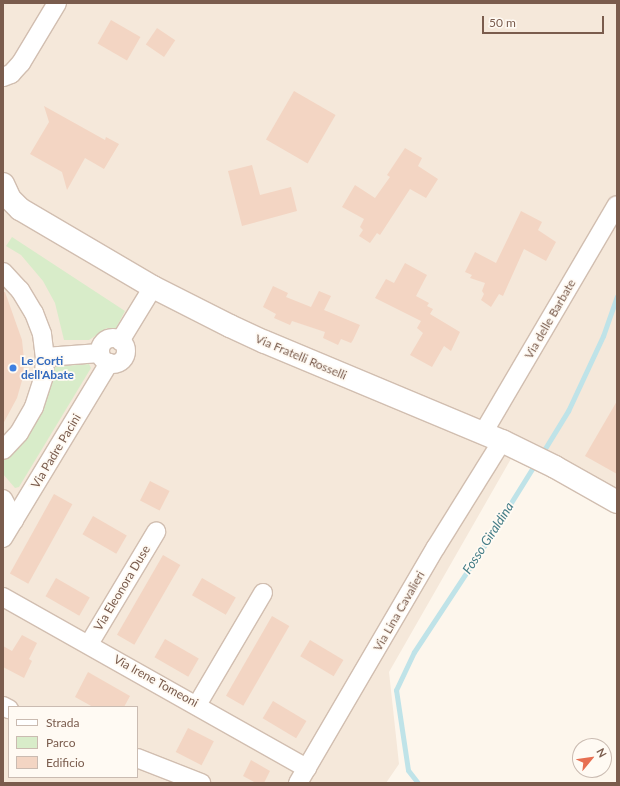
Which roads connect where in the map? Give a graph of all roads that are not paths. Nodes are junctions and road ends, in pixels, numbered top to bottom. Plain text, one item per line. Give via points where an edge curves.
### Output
1 (57, 3) edge
2 (3, 77) edge
3 (3, 184) edge
4 (617, 205) edge
5 (3, 272) edge
6 (153, 287) junction
7 (45, 357) junction
8 (105, 358) junction
9 (493, 437) junction
10 (3, 450) edge
11 (3, 498) edge
12 (617, 502) edge
13 (14, 520) junction
14 (156, 532) dead end
15 (3, 538) edge
16 (263, 593) dead end
17 (3, 597) edge
18 (89, 644) junction
19 (197, 705) junction
20 (138, 758) edge
21 (303, 775) edge
22 (195, 782) edge

1 - 2 street via 18,66 11,74
3 - 6 street, Via Fratelli Rosselli via 10,199 20,209
4 - 9 street, Via delle Barbate
5 - 7 street via 20,290 34,313 42,334
6 - 8 street, Via Padre Pacini via 120,340 125,347 124,358 117,363
6 - 9 street, Via Fratelli Rosselli via 265,342
7 - 8 street
7 - 10 street via 44,376 34,407 19,433
8 - 13 street, Via Padre Pacini
9 - 12 street, Via Fratelli Rosselli via 555,467
9 - 21 street, Via Lina Cavalieri via 436,547
11 - 13 street
13 - 15 street, Via Padre Pacini
14 - 18 street, Via Eleonora Duse
16 - 19 street
17 - 18 street, Via Irene Tomeoni
18 - 19 street, Via Irene Tomeoni
19 - 21 street, Via Irene Tomeoni
20 - 22 street

